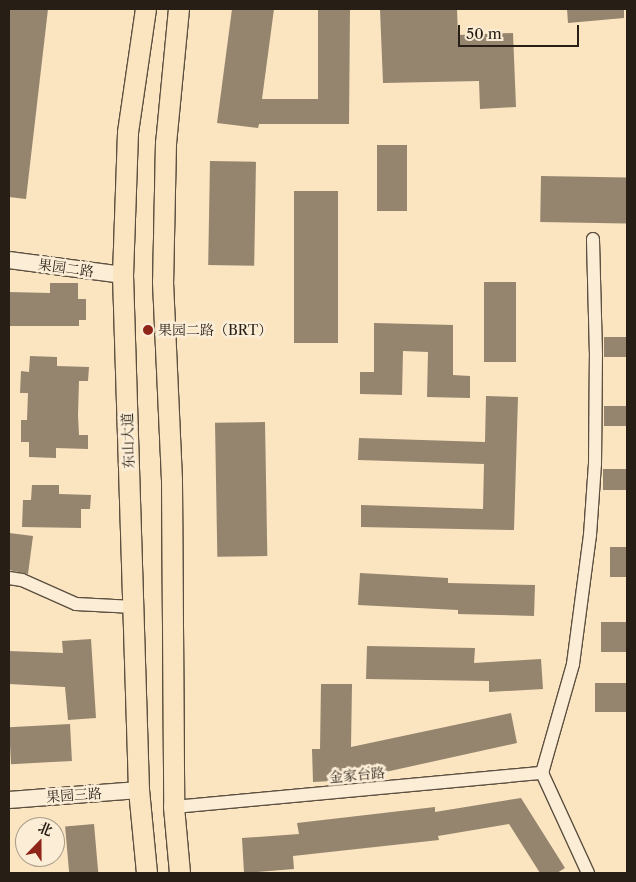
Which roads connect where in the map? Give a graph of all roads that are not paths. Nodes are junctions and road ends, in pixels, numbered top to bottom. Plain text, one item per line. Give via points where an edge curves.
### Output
1 (146, 9) edge
2 (180, 9) edge
3 (593, 239) dead end
4 (9, 260) edge
5 (123, 275) junction
6 (9, 578) edge
7 (134, 607) junction
8 (542, 773) junction
9 (139, 790) junction
10 (9, 800) edge
11 (174, 807) junction
12 (147, 873) edge
13 (180, 873) edge
14 (588, 873) edge

1 - 5 main road, 东山大道 via 128,133
2 - 11 main road via 166,143 162,282 172,482
3 - 8 street via 595,464 590,535 573,664
4 - 5 street, 果园二路
5 - 7 main road, 东山大道
6 - 7 street via 22,580 76,604
7 - 9 main road, 东山大道
8 - 11 street, 金家台路
8 - 14 street
9 - 10 street, 果园三路
9 - 12 main road, 东山大道
11 - 13 main road

